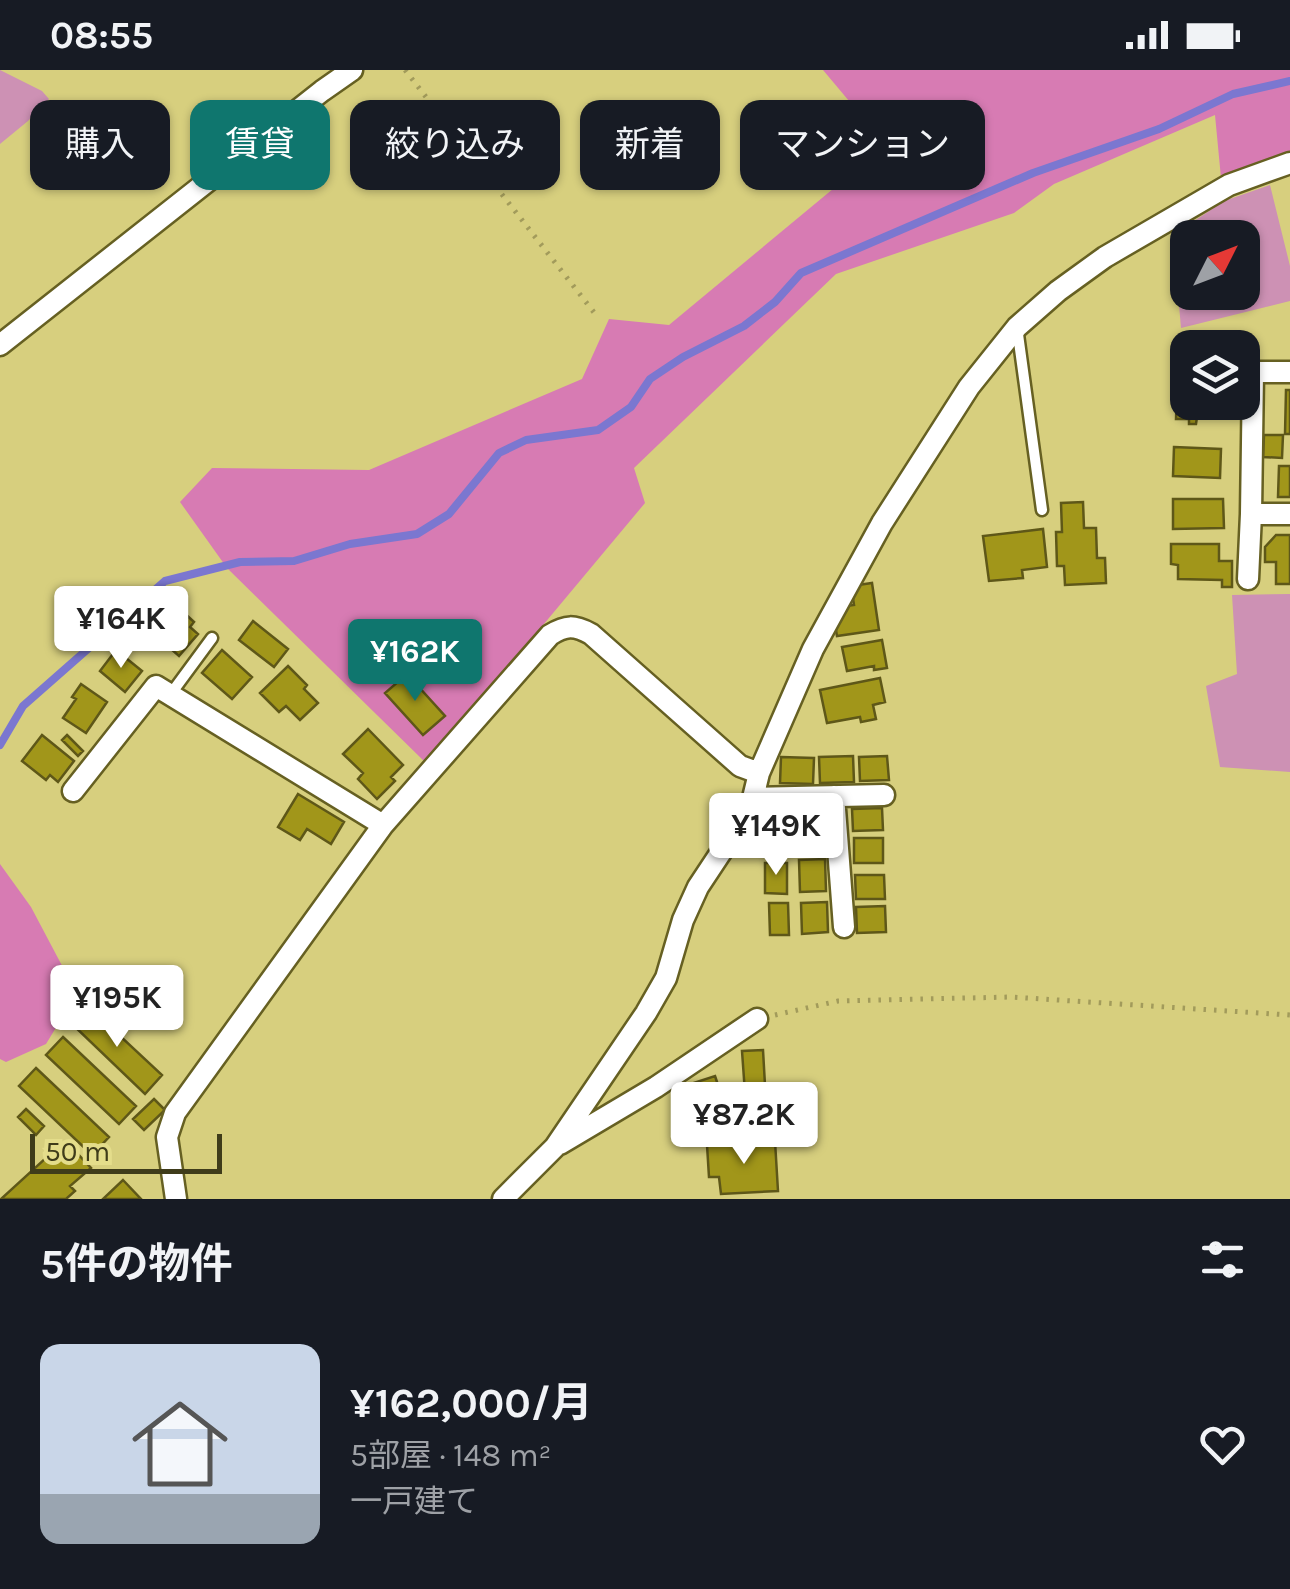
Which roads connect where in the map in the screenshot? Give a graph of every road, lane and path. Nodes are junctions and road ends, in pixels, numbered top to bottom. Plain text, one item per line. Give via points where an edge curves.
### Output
1 (352, 70) edge
2 (405, 70) edge
3 (1290, 163) edge
4 (596, 315) dead end
5 (1017, 327) junction
6 (0, 345) edge
7 (1290, 372) edge
8 (1042, 510) dead end
9 (1252, 514) junction
10 (1290, 514) edge
11 (1248, 578) dead end
12 (212, 638) dead end
13 (170, 695) junction
14 (759, 772) junction
15 (73, 792) dead end
16 (884, 795) dead end
17 (834, 796) junction
18 (753, 798) junction
19 (383, 826) junction
20 (844, 927) dead end
21 (1290, 1015) edge
22 (758, 1019) joint
23 (555, 1147) junction
24 (176, 1199) edge
25 (502, 1199) edge

1 - 6 street
2 - 4 path
3 - 5 street via 1229,185 1105,257
5 - 8 lane
5 - 14 street via 969,387 882,523 813,649
7 - 9 street via 1254,372
9 - 10 street
9 - 11 street
12 - 13 lane
13 - 15 street via 156,686
13 - 19 street
14 - 18 street
14 - 19 street via 740,766 591,634 563,627
16 - 17 street
17 - 18 street
17 - 20 street
18 - 23 street via 698,888 660,990
19 - 24 street via 175,1114 167,1136
21 - 22 path via 1011,997 838,1000
22 - 23 street
23 - 25 street

